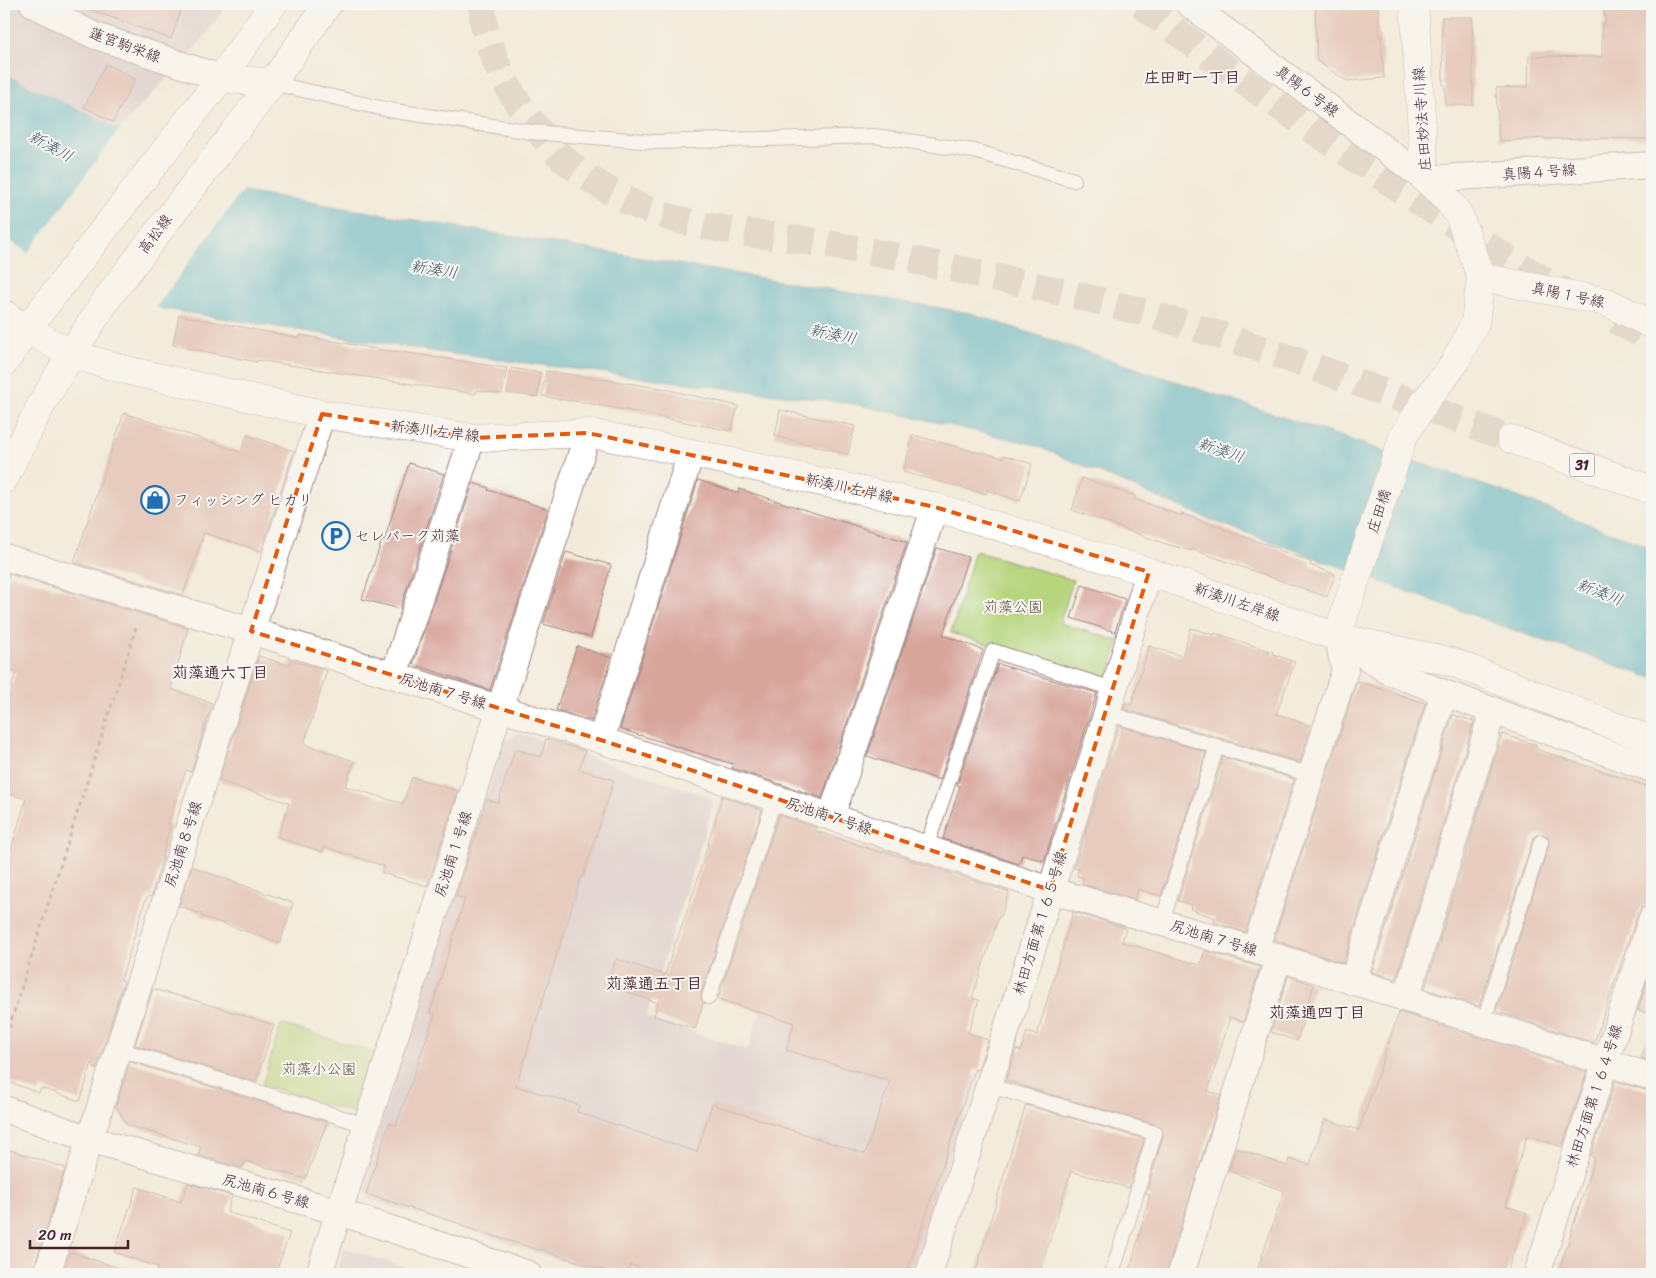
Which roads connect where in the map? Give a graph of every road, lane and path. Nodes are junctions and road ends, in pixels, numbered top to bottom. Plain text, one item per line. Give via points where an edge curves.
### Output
1 (33, 4) edge
2 (274, 4) edge
3 (328, 4) edge
4 (1188, 4) edge
5 (1414, 4) edge
6 (221, 78) junction
7 (272, 83) junction
8 (1652, 165) edge
9 (1425, 179) junction
10 (1074, 180) dead end
11 (1480, 277) junction
12 (4, 313) edge
13 (1652, 325) edge
14 (27, 329) junction
15 (71, 354) junction
16 (4, 364) edge
17 (322, 414) junction
18 (588, 433) junction
19 (1403, 437) joint
20 (472, 438) junction
21 (1511, 439) tunnel mouth
22 (691, 453) junction
23 (4, 479) edge
24 (1652, 490) edge
25 (935, 507) junction
26 (4, 557) edge
27 (1149, 572) junction
28 (145, 599) junction
29 (251, 631) junction
30 (1337, 637) junction
31 (394, 676) junction
32 (1444, 693) junction
33 (1110, 701) junction
34 (500, 708) junction
35 (1493, 710) junction
36 (602, 740) junction
37 (1652, 741) edge
38 (1217, 746) junction
39 (1652, 769) edge
40 (1311, 775) junction
41 (775, 798) junction
42 (831, 817) junction
43 (1541, 842) dead end
44 (926, 848) junction
45 (1050, 890) junction
46 (1652, 918) edge
47 (1162, 922) junction
48 (1266, 954) junction
49 (1353, 982) junction
50 (709, 997) dead end
51 (1406, 999) junction
52 (1483, 1024) junction
53 (4, 1043) edge
54 (118, 1049) junction
55 (1605, 1062) junction
56 (1652, 1077) edge
57 (990, 1086) junction
58 (4, 1109) edge
59 (366, 1125) junction
60 (89, 1139) junction
61 (339, 1212) junction
62 (47, 1274) edge
63 (319, 1274) edge
64 (528, 1274) edge
65 (930, 1274) edge
66 (1112, 1274) edge
67 (1180, 1274) edge
68 (1537, 1274) edge

1 - 6 street, 蓮宮駒栄線 via 93,35
2 - 6 main road
3 - 7 main road, 高松線
4 - 9 street, 真陽６号線
5 - 9 main road, 庄田妙法寺川線
6 - 7 main road
6 - 14 main road
7 - 10 lane via 390,110 542,133 655,142 875,136 974,151
7 - 15 main road, 高松線 via 109,296
8 - 9 street, 真陽４号線
9 - 11 main road, 庄田妙法寺川線 via 1443,194 1459,215
11 - 13 main road, 真陽１号線 via 1607,302
11 - 19 main road, 庄田妙法寺川線 via 1475,323 1454,364
12 - 14 street
14 - 15 main road, 新湊川左岸線
14 - 16 main road
15 - 17 main road, 新湊川左岸線 via 130,371
15 - 23 main road, 高松線
17 - 20 main road, 新湊川左岸線
17 - 29 street, 尻池南８号線
18 - 20 main road, 新湊川左岸線
18 - 22 main road, 新湊川左岸線
18 - 34 street, 尻池南１号線
19 - 30 main road, 庄田橋
20 - 31 street
21 - 24 main road, 31
22 - 25 main road, 新湊川左岸線
22 - 36 street
25 - 27 main road, 新湊川左岸線
25 - 42 street
26 - 28 street, 尻池南７号線
27 - 30 main road, 新湊川左岸線
27 - 33 street, 林田方面第１６５号線
28 - 29 street, 尻池南７号線
28 - 53 path
29 - 31 street, 尻池南７号線
29 - 54 street, 尻池南８号線
30 - 32 street via 1386,670
30 - 37 main road, 新湊川左岸線 via 1452,662
30 - 40 street via 1345,670
31 - 34 street, 尻池南７号線
32 - 35 street
32 - 49 street
33 - 38 lane
33 - 44 lane via 992,651
33 - 45 street, 林田方面第１６５号線
34 - 36 street, 尻池南７号線
34 - 59 street, 尻池南１号線
35 - 39 street
35 - 51 street
36 - 41 street, 尻池南７号線
38 - 40 lane
38 - 47 lane
40 - 48 street
41 - 42 street, 尻池南７号線
41 - 50 lane
42 - 44 street, 尻池南７号線
43 - 52 lane
44 - 45 street, 尻池南７号線
45 - 47 street, 尻池南７号線
45 - 57 street, 林田方面第１６５号線
46 - 55 street, 林田方面第１６４号線
47 - 48 street, 尻池南７号線
48 - 49 street, 尻池南７号線
48 - 67 street
49 - 51 street, 尻池南７号線
51 - 52 street, 尻池南７号線
52 - 55 street, 尻池南７号線
54 - 59 lane
54 - 60 street, 尻池南８号線
55 - 56 street, 尻池南７号線
55 - 68 street, 林田方面第１６４号線
57 - 65 street, 林田方面第１６５号線
57 - 66 lane via 1155,1133
58 - 60 street, 尻池南６号線
59 - 61 street, 尻池南１号線
60 - 61 street, 尻池南６号線
60 - 62 street, 尻池南８号線
61 - 63 street, 尻池南１号線
61 - 64 street, 尻池南６号線

